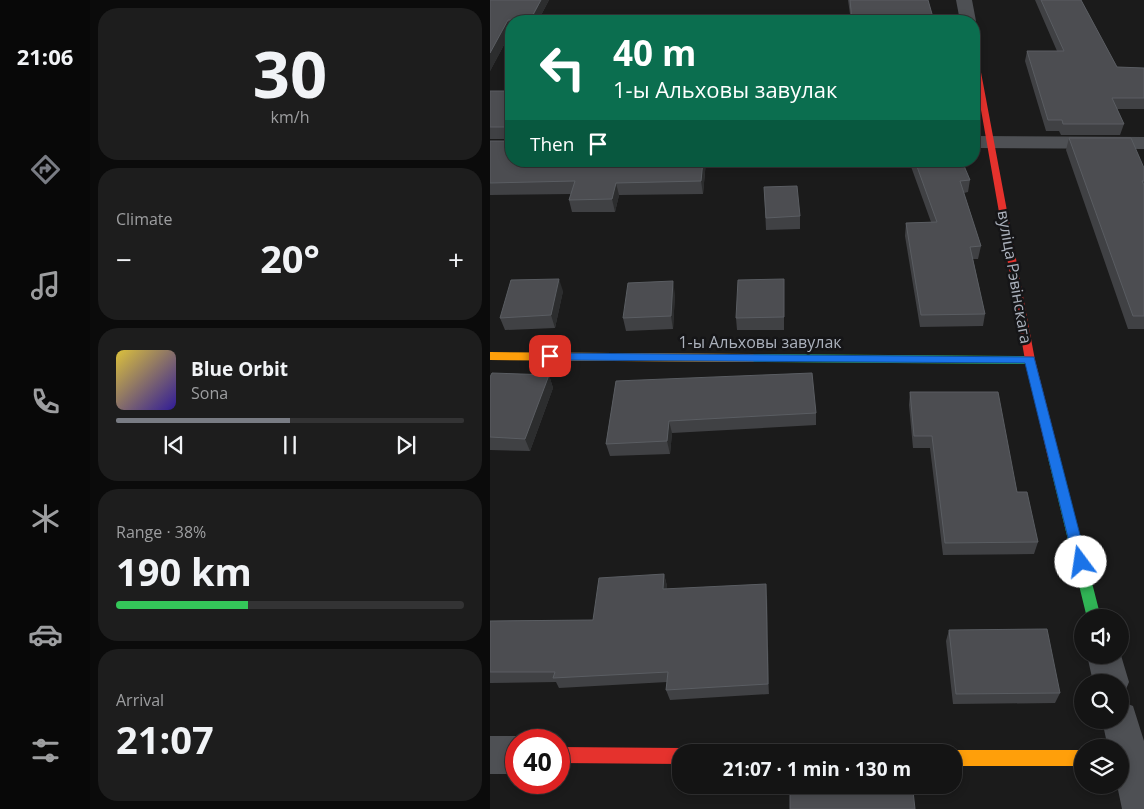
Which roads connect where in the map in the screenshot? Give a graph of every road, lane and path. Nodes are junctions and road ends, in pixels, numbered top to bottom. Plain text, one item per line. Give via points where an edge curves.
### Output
1 (964, 0) edge
2 (967, 15) edge
3 (980, 111) edge
4 (983, 142) edge
5 (1144, 143) edge
6 (490, 356) edge
7 (1030, 360) junction
8 (1092, 609) edge
9 (490, 755) edge
10 (505, 755) edge
11 (570, 755) edge
12 (672, 756) edge
13 (962, 758) edge
14 (1074, 758) edge
15 (1129, 771) edge
16 (1142, 809) edge

1 - 2 street
3 - 4 street, вуліца Рэвінскага
4 - 5 street
4 - 7 street, вуліца Рэвінскага
6 - 7 street, 1-ы Альховы завулак
7 - 8 street, вуліца Рэвінскага
9 - 10 street
11 - 12 street
13 - 14 street
15 - 16 street

